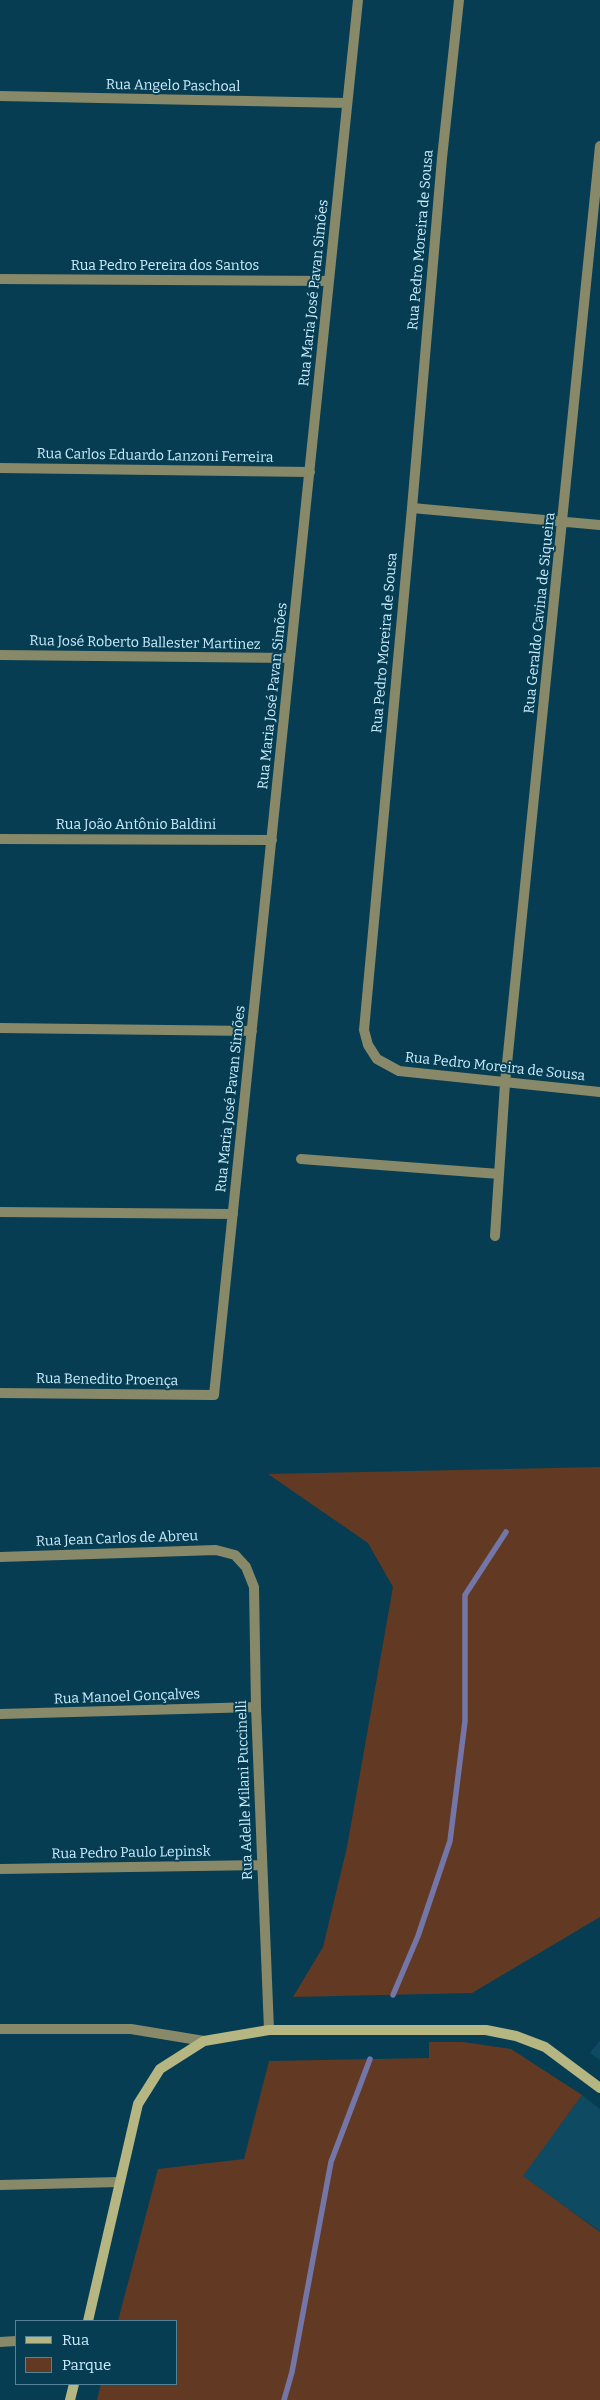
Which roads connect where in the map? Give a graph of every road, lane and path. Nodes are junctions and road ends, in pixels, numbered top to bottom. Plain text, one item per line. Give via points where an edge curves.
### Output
1 (358, 0) edge
2 (459, 0) edge
3 (0, 96) edge
4 (346, 103) junction
5 (600, 146) edge
6 (0, 280) edge
7 (330, 281) junction
8 (0, 468) edge
9 (310, 472) junction
10 (412, 508) junction
11 (563, 524) junction
12 (600, 525) edge
13 (0, 655) edge
14 (290, 658) junction
15 (0, 838) edge
16 (272, 840) junction
17 (0, 1028) edge
18 (252, 1031) junction
19 (505, 1083) junction
20 (600, 1092) edge
21 (301, 1159) dead end
22 (499, 1174) junction
23 (0, 1212) edge
24 (233, 1214) junction
25 (495, 1236) dead end
26 (0, 1393) edge
27 (214, 1395) joint
28 (235, 1555) joint
29 (0, 1556) edge
30 (256, 1707) junction
31 (0, 1714) edge
32 (262, 1865) junction
33 (0, 1870) edge
34 (0, 2029) edge
35 (269, 2030) junction
36 (204, 2041) junction
37 (600, 2088) edge
38 (119, 2182) junction
39 (0, 2185) edge
40 (88, 2320) edge
41 (0, 2342) edge
42 (15, 2342) edge
43 (74, 2385) edge
44 (70, 2400) edge

1 - 4 street, Rua Maria José Pavan Simões
2 - 10 street, Rua Pedro Moreira de Sousa
3 - 4 street, Rua Angelo Paschoal
4 - 7 street, Rua Maria José Pavan Simões
5 - 11 street, Rua Geraldo Cavina de Siqueira
6 - 7 street, Rua Pedro Pereira dos Santos
7 - 9 street, Rua Maria José Pavan Simões
8 - 9 street, Rua Carlos Eduardo Lanzoni Ferreira
9 - 14 street, Rua Maria José Pavan Simões
10 - 11 street
10 - 19 street, Rua Pedro Moreira de Sousa via 364,1030 372,1052 391,1068
11 - 12 street
11 - 19 street, Rua Geraldo Cavina de Siqueira
13 - 14 street, Rua José Roberto Ballester Martinez
14 - 16 street, Rua Maria José Pavan Simões
15 - 16 street, Rua João Antônio Baldini
16 - 18 street, Rua Maria José Pavan Simões
17 - 18 street
18 - 24 street, Rua Maria José Pavan Simões
19 - 20 street, Rua Pedro Moreira de Sousa
19 - 22 street, Rua Geraldo Cavina de Siqueira
21 - 22 street
22 - 25 street, Rua Geraldo Cavina de Siqueira
23 - 24 street
24 - 27 street, Rua Maria José Pavan Simões
26 - 27 street, Rua Benedito Proença
28 - 29 street, Rua Jean Carlos de Abreu via 216,1550
28 - 30 street, Rua Adelle Milani Puccinelli via 246,1567 254,1587
30 - 31 street, Rua Manoel Gonçalves
30 - 32 street, Rua Adelle Milani Puccinelli
32 - 33 street, Rua Pedro Paulo Lepinsk
32 - 35 street, Rua Adelle Milani Puccinelli
34 - 36 street via 132,2029
35 - 36 main road
35 - 37 main road via 486,2030 516,2036 545,2047
36 - 38 main road via 160,2069 138,2104
38 - 39 street
38 - 40 main road
41 - 42 street
43 - 44 main road

